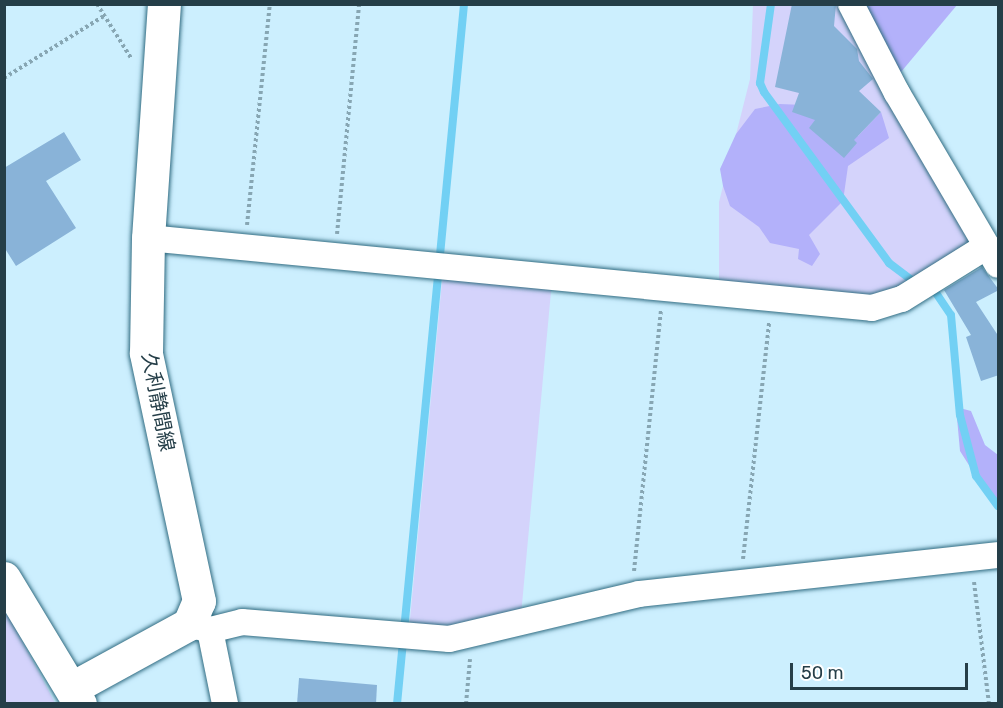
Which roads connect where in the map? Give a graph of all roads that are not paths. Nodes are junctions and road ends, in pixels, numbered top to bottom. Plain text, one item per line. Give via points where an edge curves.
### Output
1 (164, 4) edge
2 (851, 4) edge
3 (148, 237) junction
4 (993, 256) edge
5 (999, 555) edge
6 (4, 578) edge
7 (200, 627) junction
8 (76, 696) edge
9 (225, 704) edge

1 - 3 main road, 久利静間線
2 - 4 street via 897,93
3 - 4 street via 872,308 902,299
3 - 7 main road, 久利静間線 via 146,353 199,601
5 - 7 street via 631,596 449,639 242,622
6 - 8 main road
7 - 8 main road
7 - 9 street

